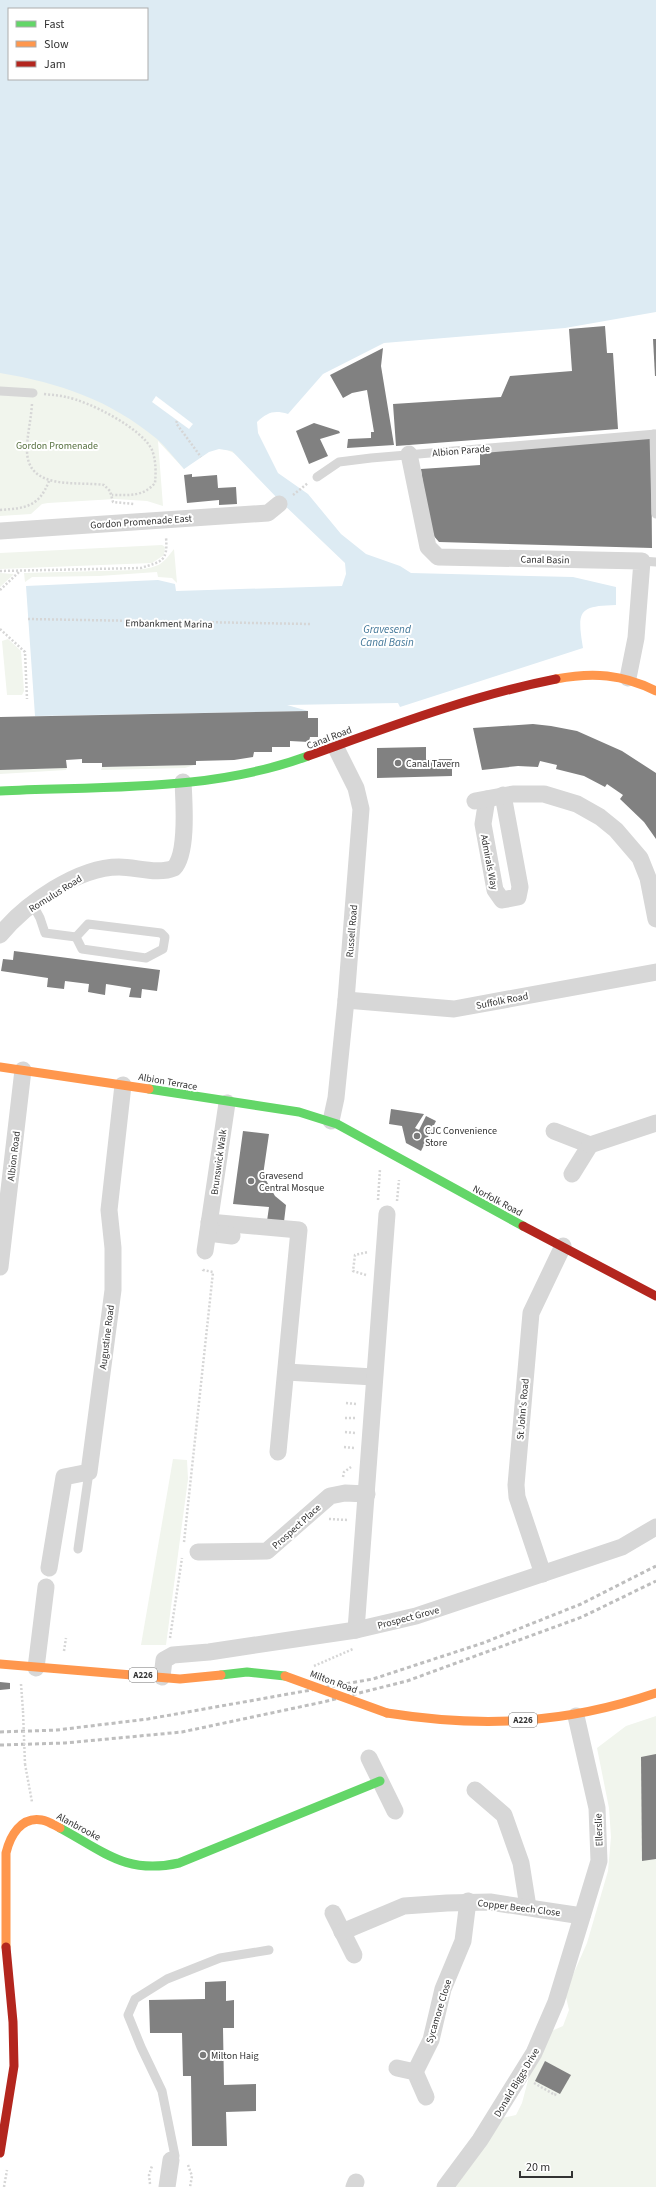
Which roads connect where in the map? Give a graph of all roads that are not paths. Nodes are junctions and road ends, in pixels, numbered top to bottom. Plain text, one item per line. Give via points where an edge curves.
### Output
1 (0, 391) edge
2 (33, 393) road end
3 (655, 434) edge
4 (409, 454) junction
5 (317, 477) road end
6 (279, 504) road end
7 (656, 514) edge
8 (0, 531) edge
9 (649, 561) edge
10 (628, 678) junction
11 (656, 691) edge
12 (335, 746) junction
13 (182, 782) junction
14 (0, 791) edge
15 (488, 798) junction
16 (33, 905) junction
17 (656, 919) edge
18 (0, 935) edge
19 (76, 937) junction
20 (656, 972) edge
21 (346, 1000) junction
22 (0, 1067) edge
23 (23, 1070) junction
24 (123, 1085) junction
25 (227, 1103) junction
26 (331, 1121) junction
27 (656, 1123) edge
28 (554, 1131) dead end
29 (590, 1145) junction
30 (572, 1174) dead end
31 (387, 1214) dead end
32 (208, 1228) junction
33 (232, 1236) dead end
34 (563, 1246) junction
35 (205, 1252) road end
36 (0, 1267) edge
37 (656, 1296) edge
38 (286, 1372) junction
39 (374, 1377) junction
40 (278, 1452) dead end
41 (89, 1472) junction
42 (367, 1494) junction
43 (656, 1527) edge
44 (78, 1549) dead end
45 (188, 1551) road end
46 (49, 1568) dead end
47 (543, 1574) junction
48 (46, 1587) dead end
49 (355, 1636) junction
50 (0, 1664) edge
51 (36, 1668) junction
52 (162, 1677) junction
53 (656, 1693) edge
54 (576, 1716) junction
55 (369, 1758) dead end
56 (380, 1781) junction
57 (475, 1790) dead end
58 (395, 1811) dead end
59 (468, 1901) junction
60 (528, 1907) junction
61 (332, 1913) dead end
62 (582, 1916) junction
63 (342, 1932) junction
64 (575, 1943) joint
65 (269, 1950) dead end
66 (354, 1955) dead end
67 (397, 2068) dead end
68 (415, 2072) junction
69 (426, 2097) dead end
70 (0, 2153) edge
71 (172, 2160) joint
72 (167, 2187) edge
73 (444, 2187) edge

1 - 2 lane
3 - 4 lane, Albion Parade
3 - 7 lane
4 - 5 lane, Albion Parade via 339,462
4 - 9 street, Canal Basin via 428,547 438,557
6 - 8 street, Gordon Promenade East via 268,513
9 - 10 street, Canal Basin
10 - 11 street, Canal Road
10 - 12 street, Canal Road via 582,676 538,683 391,725
12 - 13 street, Canal Road via 255,772
12 - 21 street, Russell Road via 361,804
13 - 14 street, Canal Road
13 - 16 street, Romulus Road via 184,805 181,855 174,868 99,869 66,884
15 - 15 street, Admirals Way via 520,887 518,897 512,899 502,900 495,890 483,824
15 - 17 street via 524,793 555,797 577,804 606,821 640,858 648,878
16 - 18 street, Romulus Road
16 - 19 lane via 46,933
19 - 19 lane via 88,924 161,933 164,937 162,951 146,958 82,949
20 - 21 street, Suffolk Road via 454,1009
21 - 26 street, Russell Road via 336,1098
22 - 23 street, Albion Terrace
23 - 24 street, Albion Terrace
23 - 36 street, Albion Road
24 - 25 street, Albion Terrace
24 - 41 street, Augustine Road via 109,1210 113,1248 113,1290
25 - 26 street, Albion Terrace via 299,1112
25 - 32 street, Brunswick Walk
26 - 34 street, Norfolk Road
27 - 29 street
28 - 29 street
29 - 30 street
31 - 39 street
32 - 33 street
32 - 35 street, Brunswick Walk
32 - 38 street via 299,1230
34 - 37 street, Norfolk Road
34 - 47 street, St John's Road via 531,1313 516,1485
38 - 39 street
38 - 40 street
39 - 42 street
41 - 44 lane
41 - 46 street via 64,1477
42 - 45 street, Prospect Place via 345,1493 330,1496 267,1551
42 - 49 street
43 - 47 street, Prospect Grove via 626,1546
47 - 49 street, Prospect Grove
48 - 51 street
49 - 52 street, Prospect Grove via 173,1655 164,1660
50 - 51 street, Milton Road / A226
51 - 52 street, Milton Road / A226
52 - 54 street, Milton Road / A226, bridge via 180,1679 248,1672 285,1676 387,1713 460,1723
53 - 54 street, Milton Road / A226
54 - 62 street, Ellerslie via 597,1808 599,1861
55 - 56 street
56 - 58 street
56 - 70 street, Alanbrooke via 184,1861 160,1868 142,1869 129,1865 43,1820 26,1822 16,1829 6,1853 4,1938 13,2022 14,2060
57 - 60 street via 504,1815 521,1863
59 - 60 street, Copper Beech Close
59 - 63 street, Copper Beech Close via 404,1906
59 - 68 street, Sycamore Close via 463,1941 443,1989 431,2040
60 - 62 street, Copper Beech Close
61 - 63 street
62 - 64 street, Ellerslie
63 - 66 street
64 - 73 street, Donald Biggs Drive via 556,2002 534,2053 480,2140
65 - 71 lane via 220,1958 167,1979 135,1999 128,2015 162,2091 175,2156
67 - 68 street
68 - 69 street
71 - 72 street

